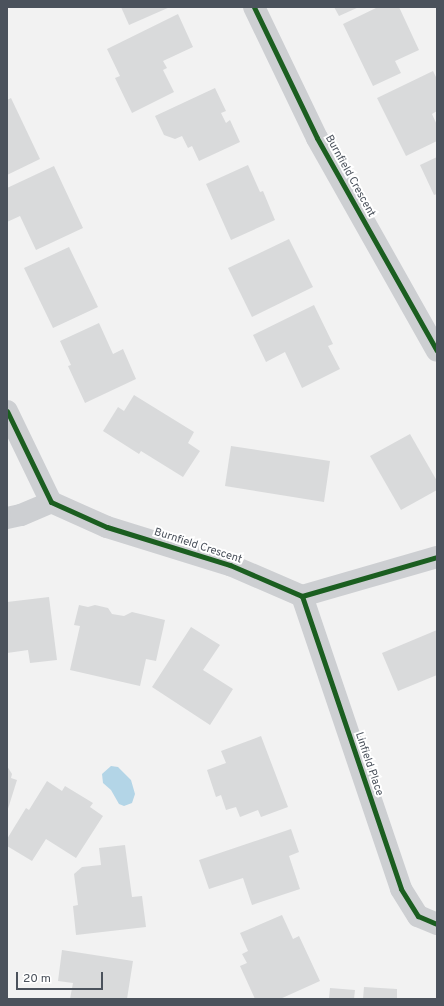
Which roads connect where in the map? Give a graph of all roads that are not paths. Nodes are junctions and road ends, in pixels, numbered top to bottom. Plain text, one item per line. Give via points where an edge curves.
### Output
1 (254, 7) edge
2 (437, 351) edge
3 (7, 410) edge
4 (51, 502) junction
5 (7, 518) edge
6 (437, 557) edge
7 (302, 596) junction
8 (437, 924) edge

1 - 2 street, Burnfield Crescent via 317,138
3 - 4 street
4 - 5 street
4 - 7 street, Burnfield Crescent via 108,527 230,565
6 - 7 street
7 - 8 street, Linfield Place via 401,889 418,916

